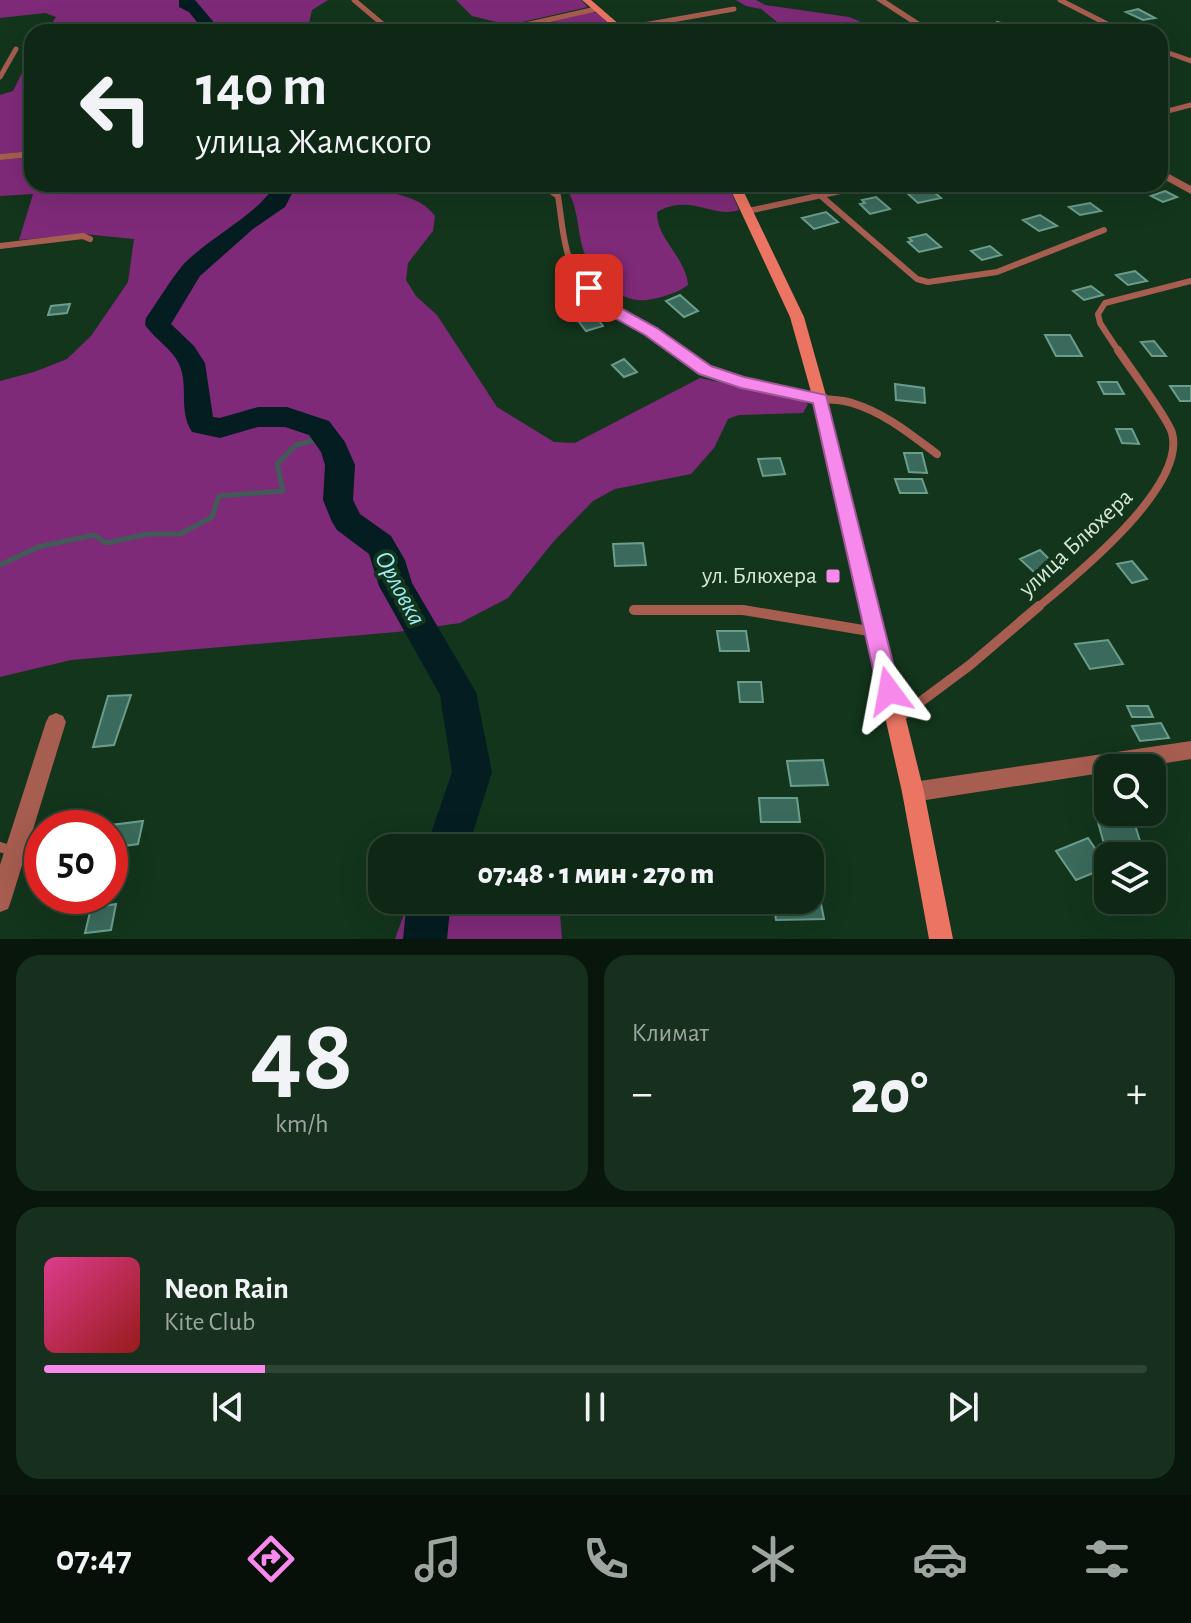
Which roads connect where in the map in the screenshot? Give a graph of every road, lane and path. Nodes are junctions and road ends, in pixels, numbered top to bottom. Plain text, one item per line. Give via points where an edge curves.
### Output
1 (354, 0) edge
2 (586, 0) edge
3 (880, 0) edge
4 (1060, 0) edge
5 (596, 9) junction
6 (734, 9) dead end
7 (382, 24) edge
8 (529, 24) edge
9 (615, 24) edge
10 (655, 24) edge
11 (918, 24) edge
12 (1107, 24) edge
13 (16, 49) dead end
14 (1168, 53) edge
15 (1191, 61) edge
16 (0, 77) edge
17 (1191, 105) edge
18 (1168, 111) edge
19 (24, 155) edge
20 (0, 157) edge
21 (1168, 177) edge
22 (1191, 191) edge
23 (552, 192) edge
24 (738, 192) edge
25 (838, 192) edge
26 (821, 196) junction
27 (748, 211) junction
28 (1104, 230) dead end
29 (90, 239) dead end
30 (0, 246) edge
31 (1191, 281) edge
32 (820, 399) junction
33 (937, 454) dead end
34 (634, 610) dead end
35 (875, 632) junction
36 (896, 721) junction
37 (56, 722) dead end
38 (1191, 750) edge
39 (913, 792) junction
40 (8, 850) edge
41 (0, 901) edge
42 (941, 939) edge

1 - 7 lane
2 - 5 main road
3 - 11 street
4 - 12 lane
5 - 8 lane
5 - 9 main road
6 - 10 lane
13 - 16 lane
14 - 15 lane
17 - 18 lane
19 - 20 lane
21 - 22 street
23 - 32 lane via 558,196 567,253 601,303 705,370
24 - 27 main road
25 - 26 lane
26 - 27 lane
26 - 28 lane via 917,279 928,282 997,272
27 - 32 main road via 797,317
29 - 30 lane
31 - 36 lane, улица Блюхера via 1105,303 1098,314 1172,433 1171,455 1152,498 1076,575
32 - 33 lane via 850,402 888,418
32 - 35 main road
34 - 35 lane via 743,610
35 - 36 main road
36 - 39 main road
37 - 40 street
38 - 39 street
39 - 42 main road
40 - 41 street

